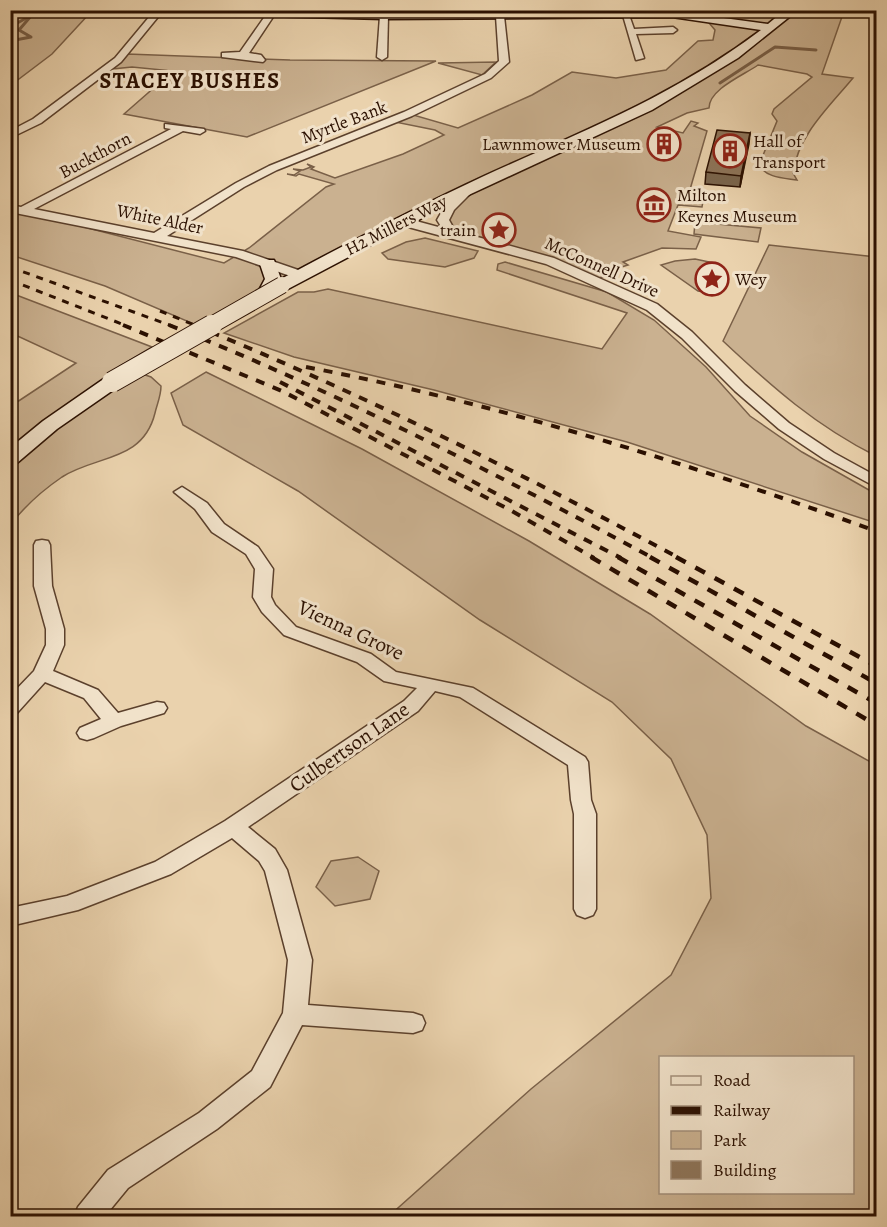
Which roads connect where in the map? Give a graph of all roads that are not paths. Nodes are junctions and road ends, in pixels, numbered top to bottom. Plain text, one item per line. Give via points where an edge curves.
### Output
1 (793, 10) edge
2 (152, 11) edge
3 (232, 12) edge
4 (440, 13) edge
5 (571, 13) edge
6 (271, 14) junction
7 (625, 14) junction
8 (706, 14) edge
9 (384, 16) junction
10 (500, 16) junction
11 (736, 22) junction
12 (771, 28) junction
13 (673, 30) dead end
14 (632, 32) junction
15 (750, 44) junction
16 (225, 55) dead end
17 (243, 56) junction
18 (382, 57) dead end
19 (639, 58) dead end
20 (260, 60) dead end
21 (164, 125) dead end
22 (181, 128) junction
23 (200, 131) dead end
24 (10, 135) edge
25 (469, 189) junction
26 (10, 208) edge
27 (24, 210) junction
28 (401, 221) junction
29 (157, 237) junction
30 (464, 238) junction
31 (268, 264) junction
32 (300, 275) junction
33 (274, 290) junction
34 (10, 459) edge
35 (876, 482) edge
36 (183, 492) dead end
37 (42, 545) dead end
38 (42, 674) junction
39 (431, 684) junction
40 (10, 708) edge
41 (157, 708) dead end
42 (114, 721) junction
43 (87, 733) dead end
44 (233, 827) junction
45 (585, 909) dead end
46 (10, 917) edge
47 (295, 1014) junction
48 (413, 1023) dead end
49 (88, 1216) edge

1 - 12 street, H2 Millers Way
2 - 3 street
2 - 24 street via 118,60 37,121
3 - 6 street
4 - 9 street
4 - 10 street
5 - 7 street
5 - 10 street
6 - 9 street
6 - 17 street
7 - 8 street
7 - 14 street
8 - 11 street
9 - 18 street
10 - 29 street, Myrtle Bank via 504,62 488,76 382,126 276,166
11 - 12 street
11 - 15 street via 756,34
12 - 15 street, H2 Millers Way
13 - 14 street
14 - 19 street
15 - 25 street, H2 Millers Way via 640,111
16 - 17 street
17 - 20 street
21 - 22 street
22 - 23 street
22 - 27 street, Buckthorn
25 - 28 street, H2 Millers Way
25 - 30 street via 449,208 443,220 450,231
26 - 27 street, White Alder
27 - 29 street, White Alder
28 - 30 street, McConnell Drive
28 - 32 street, H2 Millers Way
29 - 31 street, White Alder
30 - 35 street, McConnell Drive via 550,261 652,307 784,426
31 - 32 street, White Alder
31 - 33 street
32 - 33 street, H2 Millers Way
33 - 34 street, H2 Millers Way, bridge via 112,382 50,425
36 - 39 street, Vienna Grove via 201,506 218,528 252,551 264,569 262,597 290,631 364,658 391,677
37 - 38 street via 43,586 55,629 55,645
38 - 40 street
38 - 42 street via 91,694
39 - 44 street, Culbertson Lane via 411,706
39 - 45 street via 466,692 578,762 580,800 585,814
41 - 42 street
42 - 43 street
44 - 46 street, Culbertson Lane via 164,868 70,904
44 - 47 street via 267,855 276,870 300,960
47 - 48 street
47 - 49 street via 261,1079 208,1121 118,1179

